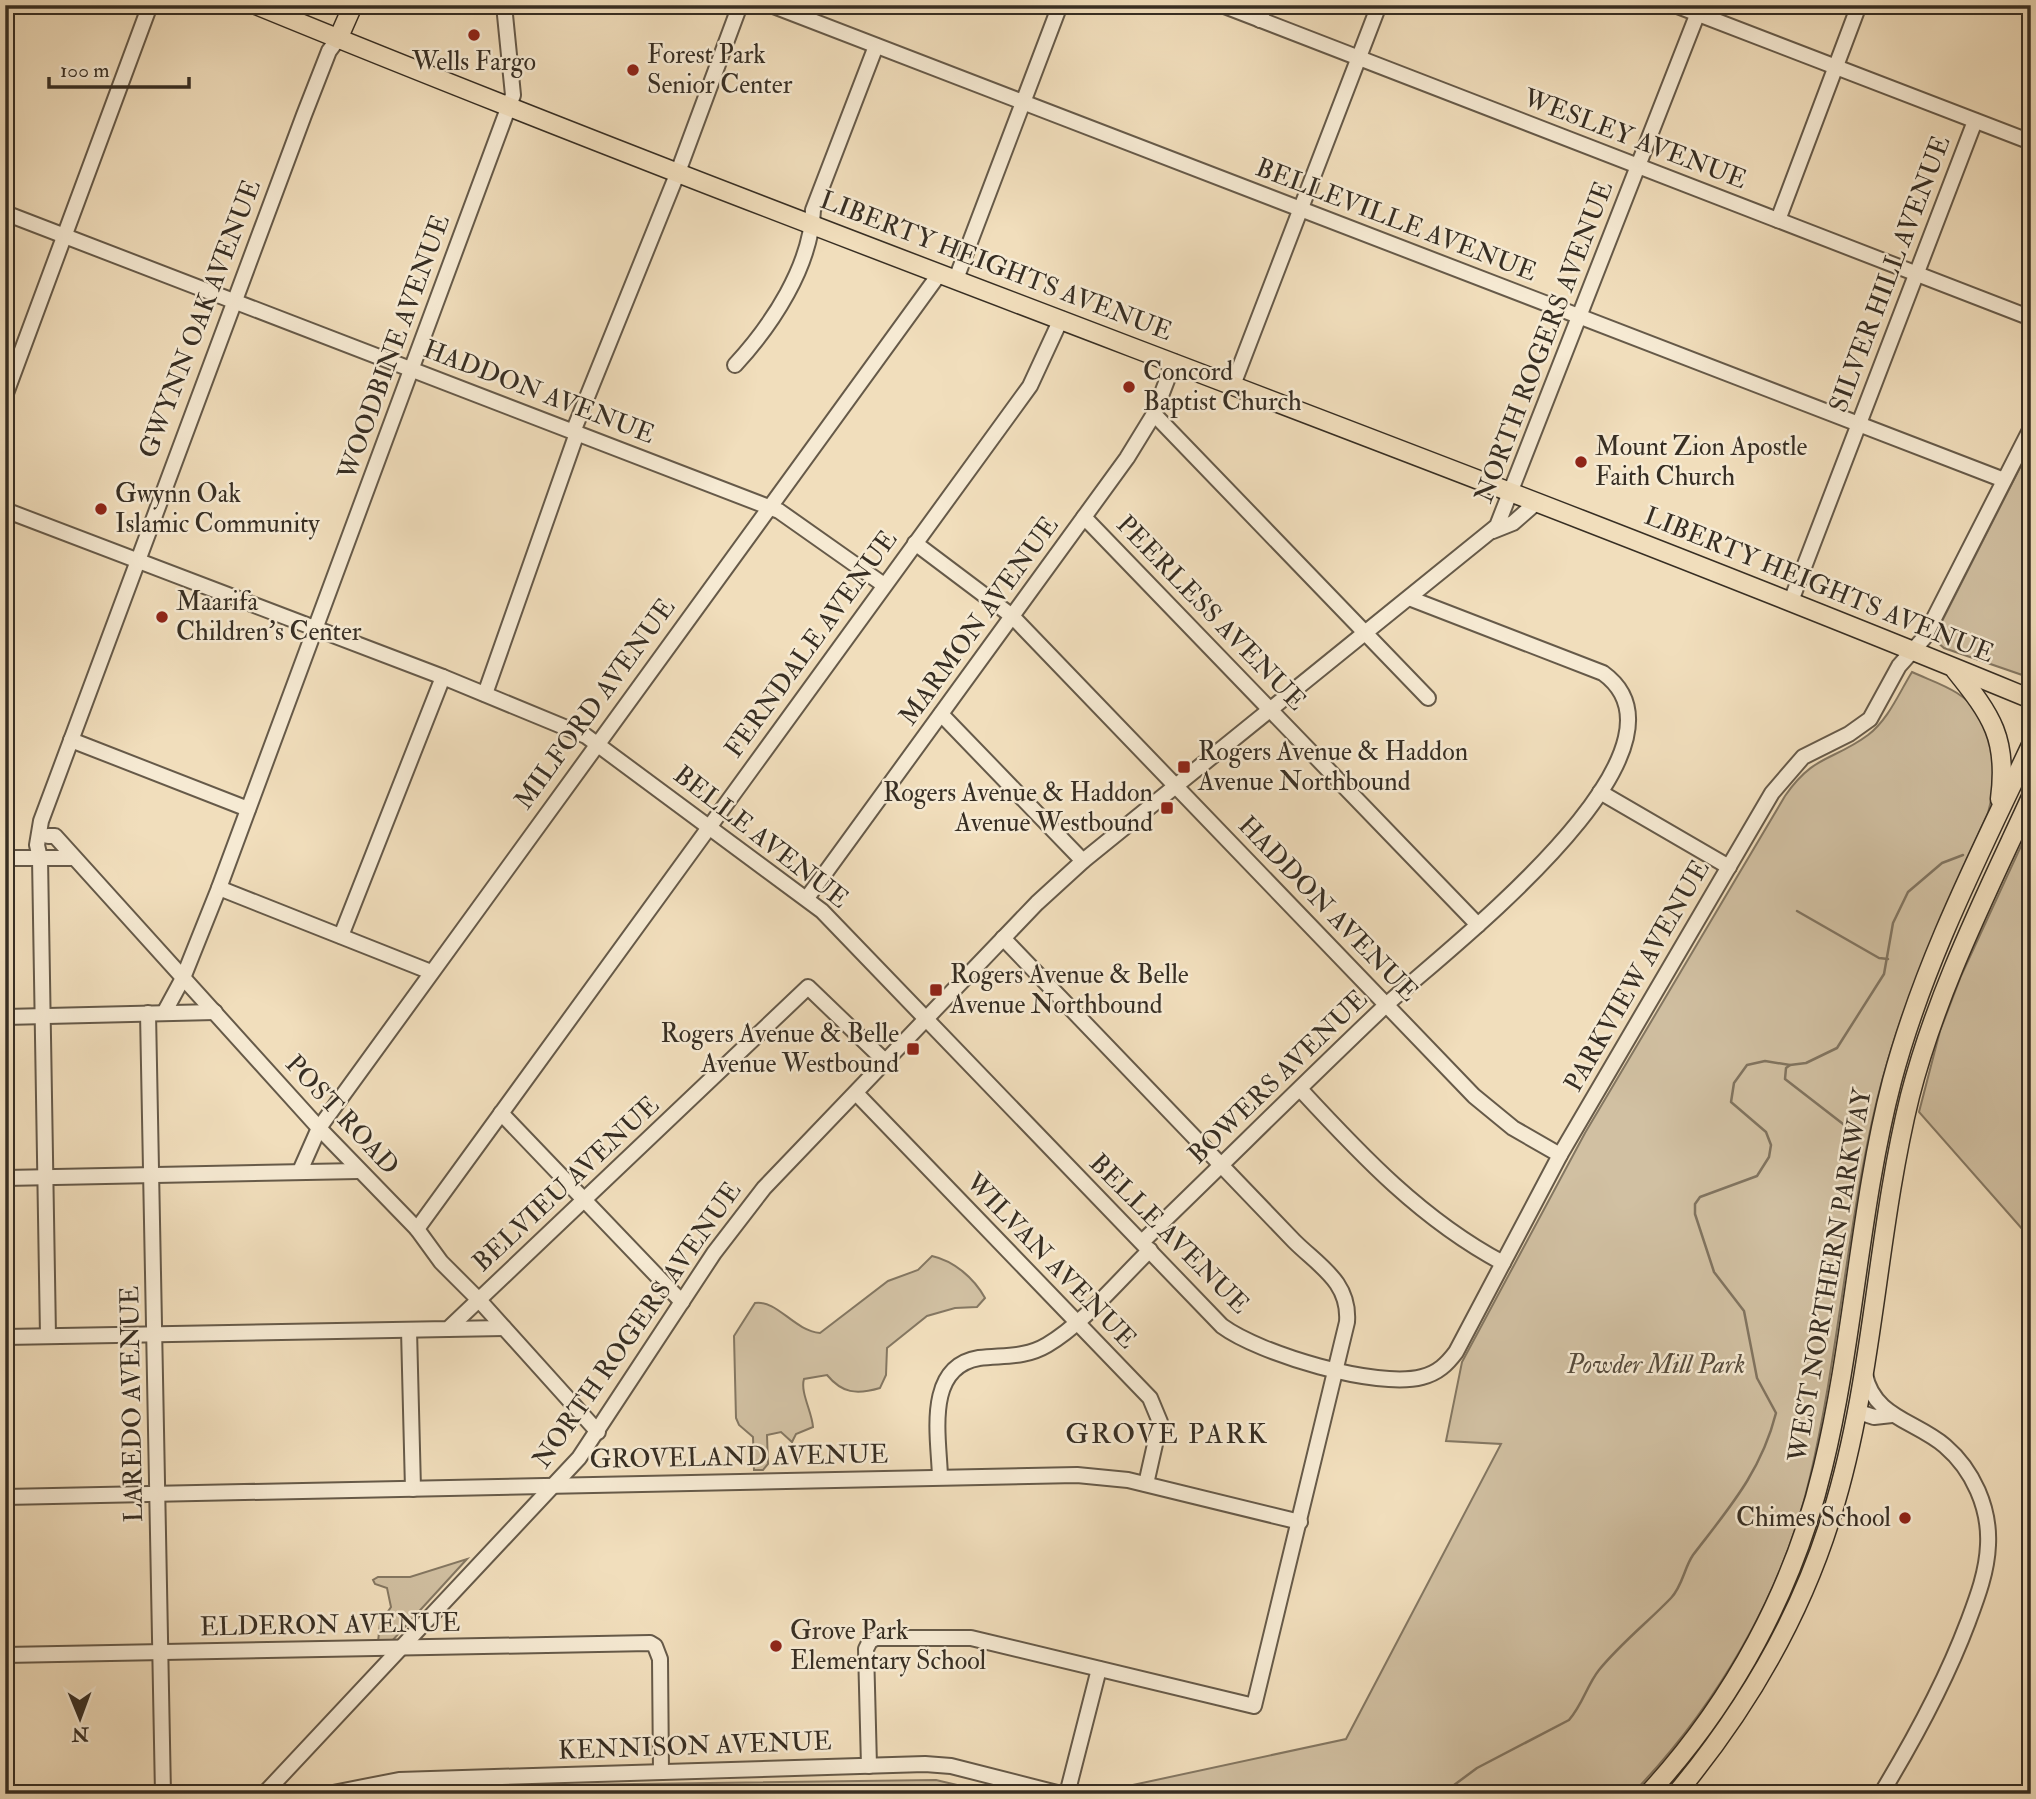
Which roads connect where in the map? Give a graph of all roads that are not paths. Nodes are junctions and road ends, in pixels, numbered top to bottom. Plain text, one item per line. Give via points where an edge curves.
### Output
1 (150, 5) edge
2 (256, 5) edge
3 (353, 5) edge
4 (504, 5) edge
5 (740, 5) edge
6 (771, 5) edge
7 (1060, 5) edge
8 (1222, 5) edge
9 (1265, 5) edge
10 (1379, 5) edge
11 (1675, 5) edge
12 (1859, 5) edge
13 (1700, 10) edge
14 (1260, 20) junction
15 (338, 39) junction
16 (876, 46) junction
17 (1359, 58) junction
18 (1836, 67) junction
19 (1023, 102) junction
20 (509, 107) junction
21 (1975, 121) junction
22 (2031, 142) edge
23 (1639, 166) junction
24 (678, 172) junction
25 (1301, 209) junction
26 (5, 213) edge
27 (1778, 220) junction
28 (812, 223) junction
29 (65, 236) junction
30 (1917, 274) junction
31 (948, 276) junction
32 (239, 303) junction
33 (1580, 317) junction
34 (2031, 318) edge
35 (1061, 319) junction
36 (1174, 362) junction
37 (735, 365) dead end
38 (412, 370) junction
39 (1233, 385) junction
40 (5, 396) edge
41 (1154, 414) junction
42 (1859, 424) junction
43 (2031, 428) edge
44 (575, 432) junction
45 (2004, 480) junction
46 (1512, 492) junction
47 (1537, 502) junction
48 (767, 507) junction
49 (5, 510) edge
50 (1084, 517) junction
51 (1492, 532) junction
52 (915, 543) junction
53 (141, 562) junction
54 (884, 585) junction
55 (1409, 598) junction
56 (1791, 601) junction
57 (1012, 616) junction
58 (316, 629) junction
59 (1366, 634) junction
60 (1912, 651) junction
61 (1953, 667) junction
62 (443, 677) junction
63 (485, 694) junction
64 (1428, 698) dead end
65 (2031, 699) edge
66 (1270, 710) junction
67 (941, 714) junction
68 (75, 742) junction
69 (597, 744) junction
70 (2031, 745) edge
71 (1176, 786) junction
72 (1600, 792) junction
73 (2028, 805) edge
74 (248, 809) junction
75 (1998, 815) junction
76 (709, 826) junction
77 (48, 836) junction
78 (5, 858) edge
79 (40, 858) junction
80 (74, 858) junction
81 (1083, 861) junction
82 (1729, 867) junction
83 (219, 888) junction
84 (807, 898) junction
85 (1478, 925) junction
86 (341, 936) junction
87 (1003, 938) junction
88 (431, 972) junction
89 (183, 978) junction
90 (1386, 1005) junction
91 (215, 1012) junction
92 (148, 1013) junction
93 (164, 1013) junction
94 (5, 1017) edge
95 (42, 1017) junction
96 (926, 1019) junction
97 (885, 1061) junction
98 (1300, 1089) junction
99 (856, 1093) junction
100 (501, 1113) junction
101 (319, 1128) junction
102 (1560, 1155) junction
103 (1222, 1166) junction
104 (300, 1171) junction
105 (359, 1171) junction
106 (152, 1175) junction
107 (5, 1178) edge
108 (45, 1178) junction
109 (584, 1200) junction
110 (417, 1228) junction
111 (1146, 1246) junction
112 (1503, 1263) junction
113 (479, 1300) junction
114 (682, 1302) junction
115 (1076, 1322) junction
116 (503, 1328) junction
117 (448, 1329) junction
118 (409, 1330) junction
119 (155, 1334) junction
120 (48, 1336) junction
121 (5, 1337) edge
122 (1447, 1364) joint
123 (1863, 1366) junction
124 (1336, 1370) junction
125 (1837, 1397) junction
126 (1856, 1410) junction
127 (1892, 1415) junction
128 (598, 1432) junction
129 (940, 1477) junction
130 (1146, 1484) junction
131 (554, 1485) junction
132 (413, 1489) junction
133 (159, 1494) junction
134 (5, 1497) edge
135 (1300, 1522) junction
136 (400, 1649) junction
137 (162, 1652) junction
138 (5, 1655) edge
139 (1099, 1669) junction
140 (869, 1766) junction
141 (661, 1772) junction
142 (163, 1794) edge
143 (264, 1794) edge
144 (328, 1794) edge
145 (1062, 1794) edge
146 (1067, 1794) edge
147 (1648, 1794) edge
148 (1676, 1794) edge
149 (1881, 1794) edge

1 - 29 street
2 - 15 main road, LIBERTY HEIGHTS AVENUE
3 - 15 main road, GWYNN OAK AVENUE
4 - 20 street, WOODBINE AVENUE via 514,91
5 - 24 street
6 - 16 street, BELLEVILLE AVENUE
7 - 19 street, MILFORD AVENUE
8 - 14 street, WESLEY AVENUE
9 - 14 street
10 - 17 street
11 - 13 street
12 - 18 street
13 - 18 street
13 - 23 street, NORTH ROGERS AVENUE
14 - 17 street, WESLEY AVENUE
15 - 20 main road, LIBERTY HEIGHTS AVENUE
15 - 32 street, GWYNN OAK AVENUE via 321,70
16 - 19 street, BELLEVILLE AVENUE
16 - 28 street
17 - 23 street, WESLEY AVENUE
17 - 25 street
18 - 21 street
18 - 27 street
19 - 25 street, BELLEVILLE AVENUE
19 - 31 street, MILFORD AVENUE
20 - 24 main road, LIBERTY HEIGHTS AVENUE
20 - 38 street, WOODBINE AVENUE
21 - 22 street
21 - 30 street, SILVER HILL AVENUE
23 - 27 street, WESLEY AVENUE
23 - 33 street, NORTH ROGERS AVENUE
24 - 28 main road, LIBERTY HEIGHTS AVENUE
24 - 44 street
25 - 33 street, BELLEVILLE AVENUE
25 - 39 street
26 - 29 street, HADDON AVENUE
27 - 30 street, WESLEY AVENUE
28 - 31 main road, LIBERTY HEIGHTS AVENUE
28 - 37 street via 779,310
29 - 32 street, HADDON AVENUE
29 - 40 street
30 - 34 street, WESLEY AVENUE
30 - 42 street, SILVER HILL AVENUE
31 - 35 main road, LIBERTY HEIGHTS AVENUE
31 - 48 street, MILFORD AVENUE
32 - 38 street, HADDON AVENUE
32 - 53 street, GWYNN OAK AVENUE
33 - 42 street, BELLEVILLE AVENUE
33 - 46 street, NORTH ROGERS AVENUE
35 - 36 main road, LIBERTY HEIGHTS AVENUE
35 - 52 street, FERNDALE AVENUE via 1030,386
36 - 39 main road, LIBERTY HEIGHTS AVENUE
36 - 41 street, MARMON AVENUE
38 - 44 street, HADDON AVENUE
38 - 58 street, WOODBINE AVENUE
39 - 46 main road, LIBERTY HEIGHTS AVENUE
41 - 50 street, MARMON AVENUE
41 - 59 street
42 - 45 street, BELLEVILLE AVENUE
42 - 56 street, SILVER HILL AVENUE
43 - 45 street, PARKVIEW AVENUE
44 - 48 street, HADDON AVENUE
44 - 63 street
45 - 60 street, PARKVIEW AVENUE via 1924,638
46 - 47 main road, LIBERTY HEIGHTS AVENUE
46 - 51 street, NORTH ROGERS AVENUE
47 - 51 street via 1513,523
47 - 56 main road, LIBERTY HEIGHTS AVENUE
48 - 54 street, HADDON AVENUE
48 - 69 street, MILFORD AVENUE
49 - 53 street, BELLE AVENUE
50 - 57 street, MARMON AVENUE
50 - 66 street, PEERLESS AVENUE
51 - 55 street, NORTH ROGERS AVENUE
52 - 54 street, FERNDALE AVENUE
52 - 57 street, HADDON AVENUE
53 - 58 street, BELLE AVENUE
53 - 68 street, GWYNN OAK AVENUE
54 - 76 street, FERNDALE AVENUE
55 - 59 street, NORTH ROGERS AVENUE
55 - 72 street, BOWERS AVENUE via 1604,673 1623,690 1630,722
56 - 60 main road, LIBERTY HEIGHTS AVENUE
57 - 67 street, MARMON AVENUE
57 - 71 street, HADDON AVENUE
58 - 62 street, BELLE AVENUE
58 - 74 street, WOODBINE AVENUE
59 - 64 street
59 - 66 street, NORTH ROGERS AVENUE
60 - 61 main road, LIBERTY HEIGHTS AVENUE
60 - 82 street, PARKVIEW AVENUE via 1870,719 1803,757 1783,779
61 - 65 main road, LIBERTY HEIGHTS AVENUE
61 - 75 main road via 1989,713 1999,737 2003,770
62 - 63 street, BELLE AVENUE
62 - 86 street
63 - 69 street, BELLE AVENUE via 577,731
66 - 71 street, NORTH ROGERS AVENUE
66 - 85 street, PEERLESS AVENUE
67 - 81 street
67 - 84 street, MARMON AVENUE
68 - 74 street
68 - 77 street, GWYNN OAK AVENUE
68 - 79 street, GWYNN OAK AVENUE via 41,821
69 - 76 street, BELLE AVENUE
69 - 88 street, MILFORD AVENUE
70 - 75 main road, WEST NORTHERN PARKWAY
71 - 81 street, NORTH ROGERS AVENUE
71 - 90 street, HADDON AVENUE
72 - 82 street
72 - 85 street, BOWERS AVENUE via 1558,848
73 - 123 main road, WEST NORTHERN PARKWAY via 1951,972 1920,1061 1896,1166
74 - 83 street, WOODBINE AVENUE
75 - 125 main road, WEST NORTHERN PARKWAY via 1936,952 1892,1081
76 - 84 street, BELLE AVENUE
76 - 100 street, FERNDALE AVENUE
77 - 79 street, GWYNN OAK AVENUE
77 - 80 street, POST ROAD via 55,836
78 - 79 street
79 - 80 street
79 - 95 street, GWYNN OAK AVENUE
80 - 89 street, POST ROAD
81 - 87 street, NORTH ROGERS AVENUE
82 - 102 street, PARKVIEW AVENUE
83 - 86 street
83 - 89 street, WOODBINE AVENUE
84 - 96 street, BELLE AVENUE
85 - 90 street, BOWERS AVENUE
86 - 88 street
87 - 96 street, NORTH ROGERS AVENUE
87 - 103 street
88 - 101 street, MILFORD AVENUE
89 - 91 street, POST ROAD
89 - 93 street, WOODBINE AVENUE
90 - 98 street, BOWERS AVENUE
90 - 102 street, HADDON AVENUE via 1488,1108
91 - 93 street
91 - 101 street, POST ROAD
92 - 93 street
92 - 95 street
92 - 106 street, LAREDO AVENUE
94 - 95 street
95 - 108 street, GWYNN OAK AVENUE
96 - 97 street, NORTH ROGERS AVENUE
96 - 111 street, BELLE AVENUE
97 - 99 street, NORTH ROGERS AVENUE
97 - 109 street, BELVIEU AVENUE via 808,987
98 - 103 street, BOWERS AVENUE
98 - 112 street via 1390,1182 1450,1231
99 - 114 street, NORTH ROGERS AVENUE via 746,1209
99 - 115 street, WILVAN AVENUE
100 - 109 street
100 - 110 street, FERNDALE AVENUE
101 - 104 street, MILFORD AVENUE
101 - 105 street, POST ROAD
102 - 112 street, PARKVIEW AVENUE
103 - 111 street, BOWERS AVENUE
103 - 124 street via 1342,1289 1348,1307
104 - 105 street
104 - 106 street
105 - 110 street, POST ROAD
106 - 108 street
106 - 119 street, LAREDO AVENUE
107 - 108 street
108 - 120 street, GWYNN OAK AVENUE
109 - 113 street, BELVIEU AVENUE
109 - 114 street
110 - 113 street, POST ROAD via 441,1262
111 - 115 street, BOWERS AVENUE
111 - 124 street, BELLE AVENUE via 1237,1337 1271,1353
112 - 122 street, PARKVIEW AVENUE
113 - 116 street, POST ROAD
113 - 117 street, BELVIEU AVENUE
114 - 128 street, NORTH ROGERS AVENUE
115 - 129 street, BOWERS AVENUE via 1033,1352 970,1361 947,1378 939,1396
115 - 130 street, WILVAN AVENUE via 1150,1398 1159,1414 1160,1430
116 - 117 street
116 - 128 street, POST ROAD
117 - 118 street
118 - 119 street
118 - 132 street
119 - 120 street
119 - 133 street, LAREDO AVENUE
120 - 121 street
122 - 124 street, BELLE AVENUE via 1411,1380
123 - 126 main road, WEST NORTHERN PARKWAY
123 - 127 street via 1875,1400
124 - 135 street
125 - 126 main road
125 - 147 main road, WEST NORTHERN PARKWAY via 1816,1493 1767,1620 1717,1710
126 - 127 street via 1874,1417
126 - 148 main road, WEST NORTHERN PARKWAY via 1833,1513 1795,1612 1735,1719
127 - 149 street via 1933,1437 1965,1468 1982,1502 1988,1545 1976,1601 1951,1667
128 - 131 street, NORTH ROGERS AVENUE
129 - 130 street, GROVELAND AVENUE via 1096,1476
129 - 131 street, GROVELAND AVENUE
130 - 135 street, GROVELAND AVENUE
131 - 132 street, GROVELAND AVENUE
131 - 136 street, NORTH ROGERS AVENUE
132 - 133 street, GROVELAND AVENUE
133 - 134 street, GROVELAND AVENUE
133 - 137 street, LAREDO AVENUE
135 - 139 street via 1254,1706
136 - 137 street, ELDERON AVENUE
136 - 141 street, ELDERON AVENUE via 643,1642 655,1646 660,1659
136 - 143 street, NORTH ROGERS AVENUE
137 - 138 street, ELDERON AVENUE
137 - 142 street, LAREDO AVENUE
139 - 140 street via 971,1638 876,1638 866,1649
139 - 146 street
140 - 141 street, KENNISON AVENUE
140 - 145 street, KENNISON AVENUE via 938,1764
141 - 144 street, KENNISON AVENUE via 399,1780

